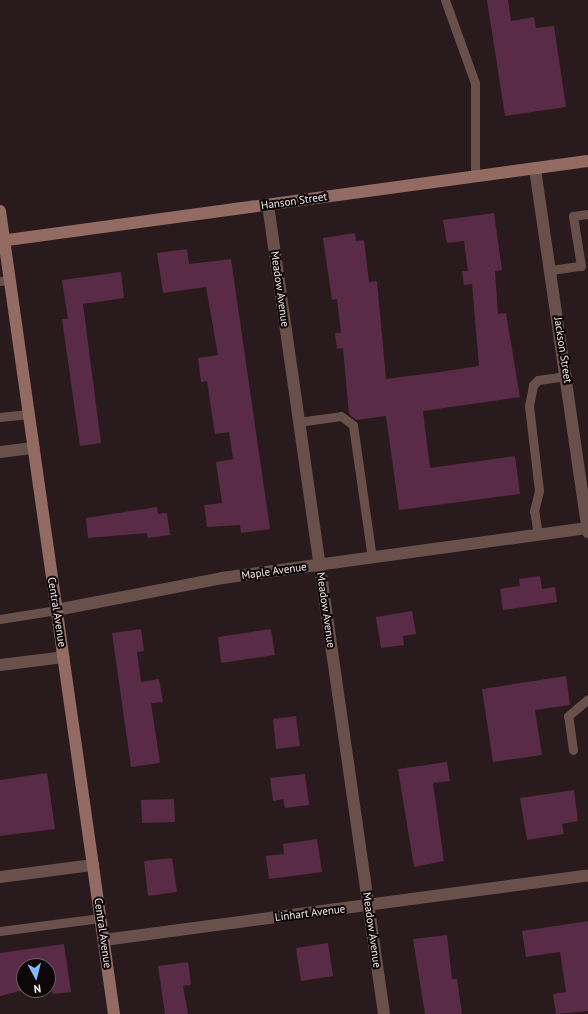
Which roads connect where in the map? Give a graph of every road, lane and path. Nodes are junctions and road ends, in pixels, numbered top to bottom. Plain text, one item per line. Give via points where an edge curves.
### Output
1 (445, 0) edge
2 (588, 161) edge
3 (536, 169) junction
4 (475, 177) junction
5 (268, 205) junction
6 (0, 211) edge
7 (588, 214) edge
8 (2, 240) edge
9 (551, 270) junction
10 (5, 281) edge
11 (567, 376) junction
12 (29, 414) junction
13 (0, 417) edge
14 (298, 422) junction
15 (34, 448) junction
16 (0, 452) edge
17 (588, 529) edge
18 (538, 535) junction
19 (372, 558) junction
20 (319, 565) junction
21 (56, 610) junction
22 (0, 619) edge
23 (64, 657) junction
24 (0, 665) edge
25 (588, 699) edge
26 (573, 750) dead end
27 (93, 865) junction
28 (588, 875) edge
29 (0, 877) edge
30 (368, 906) junction
31 (100, 918) junction
32 (0, 931) edge
33 (104, 940) junction
34 (114, 1014) edge
35 (384, 1014) edge

1 - 4 lane via 475,83
2 - 3 street, Hanson Street
3 - 4 street, Hanson Street
3 - 9 street, Jackson Street
4 - 5 street, Hanson Street
5 - 8 street, Hanson Street
5 - 14 street, Meadow Avenue
6 - 8 street, Central Avenue
7 - 9 lane via 573,216 581,266
8 - 10 street, Central Avenue
9 - 11 street, Jackson Street
10 - 12 street, Central Avenue
11 - 17 street, Jackson Street
11 - 18 lane via 538,380 533,385 529,406 539,491 534,511
12 - 13 lane
12 - 15 street, Central Avenue
14 - 19 lane via 341,416 353,425
14 - 20 street, Meadow Avenue
15 - 16 street
15 - 21 street, Central Avenue
17 - 18 street, Maple Avenue
18 - 19 street, Maple Avenue
19 - 20 street, Maple Avenue
20 - 21 street, Maple Avenue via 173,586
20 - 30 street, Meadow Avenue
21 - 22 lane
21 - 23 street, Central Avenue
23 - 24 street
23 - 27 street, Central Avenue
25 - 26 lane via 568,716
27 - 29 street
27 - 31 street, Central Avenue
28 - 30 street, Linhart Avenue
30 - 33 street, Linhart Avenue
30 - 35 street, Meadow Avenue
31 - 32 lane
31 - 33 street, Central Avenue
33 - 34 street, Central Avenue

